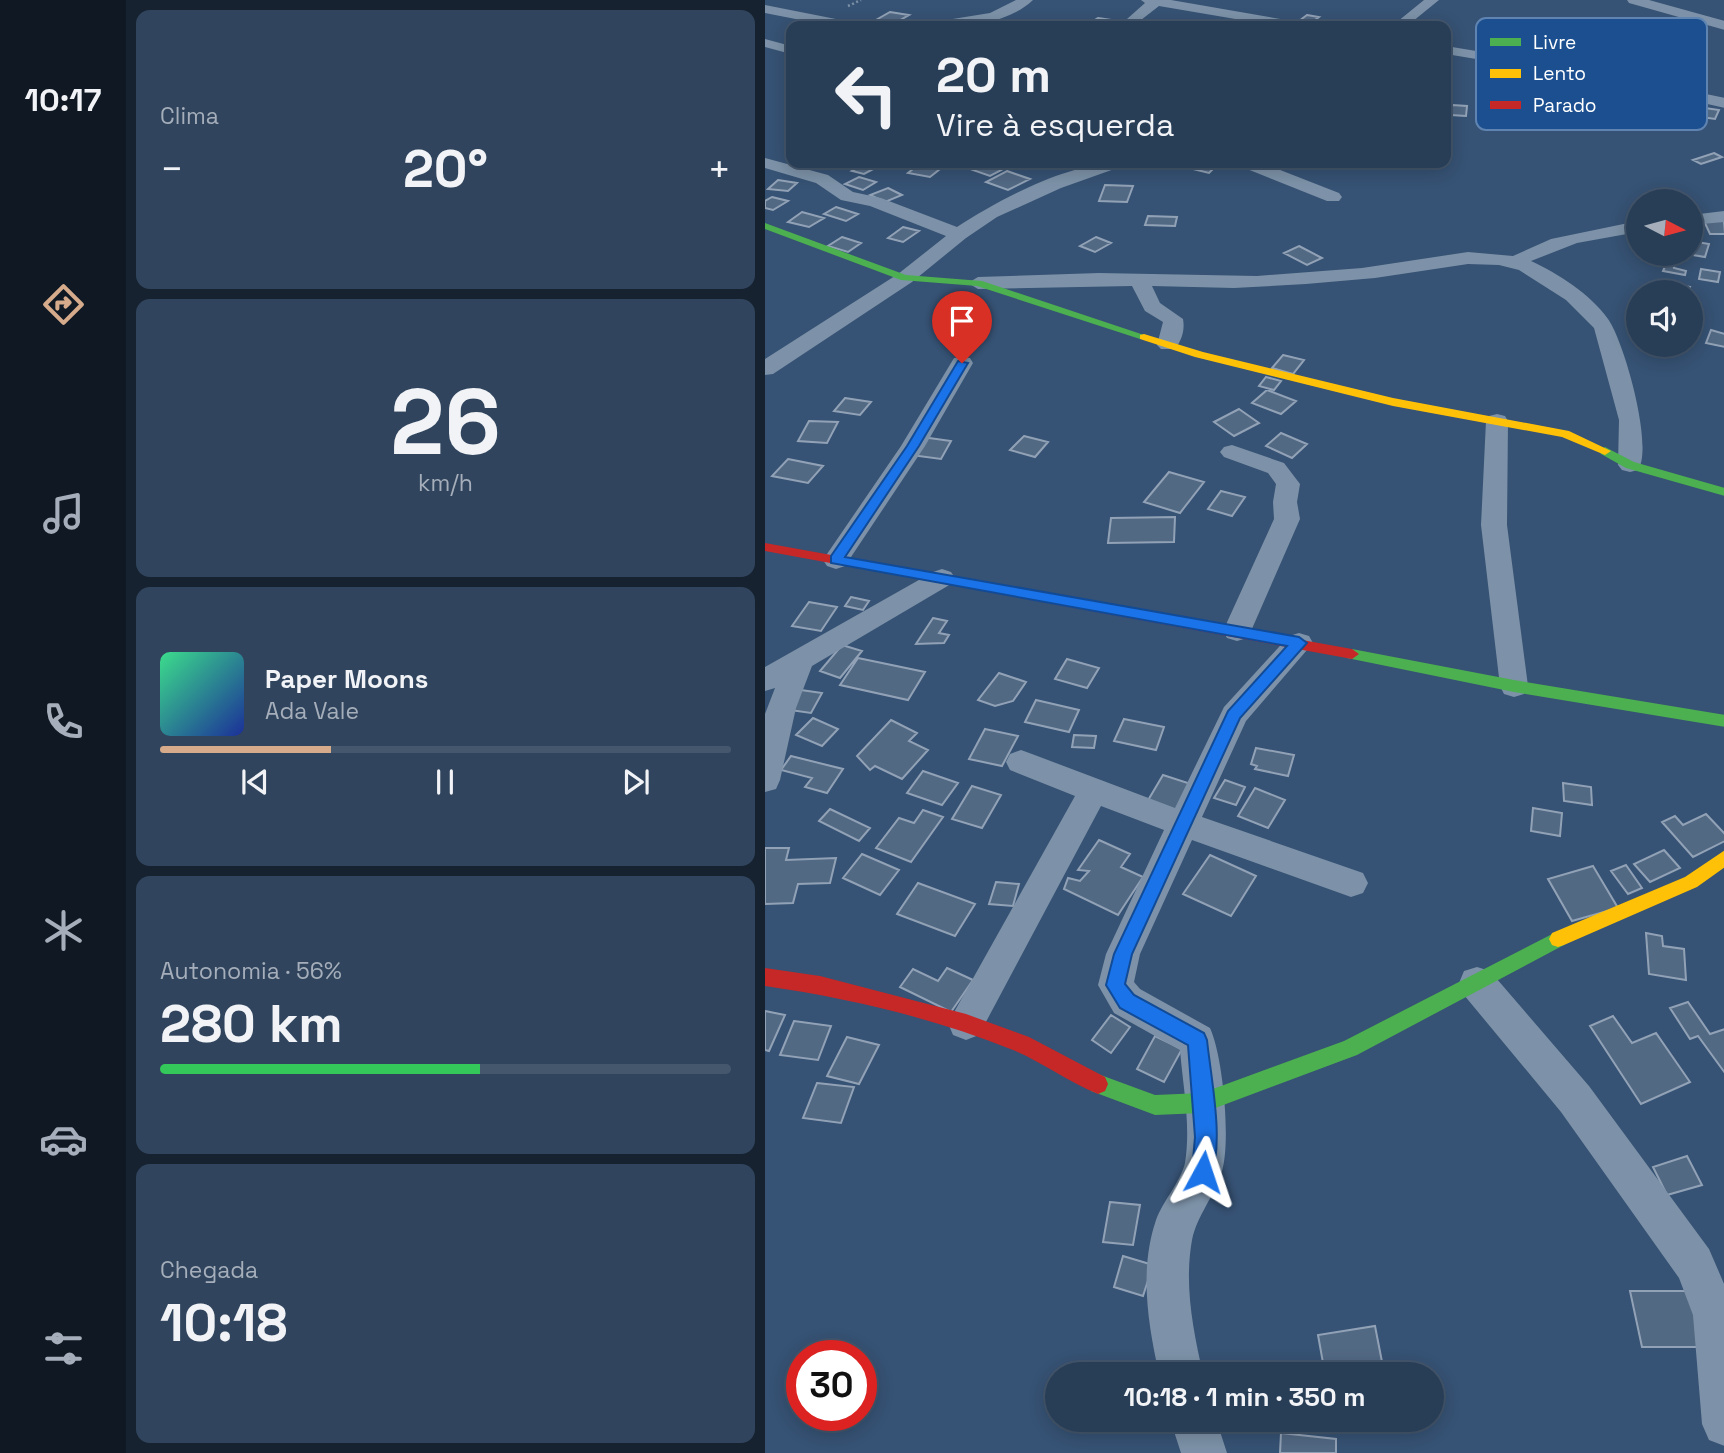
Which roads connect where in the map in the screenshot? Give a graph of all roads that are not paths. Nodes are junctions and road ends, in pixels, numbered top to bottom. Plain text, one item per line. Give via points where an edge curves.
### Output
1 (1026, 0) edge
2 (1432, 0) edge
3 (1634, 0) edge
4 (1155, 1) edge
5 (765, 9) edge
6 (1696, 18) edge
7 (826, 21) edge
8 (964, 21) edge
9 (1135, 21) edge
10 (1269, 21) edge
11 (1405, 21) edge
12 (1707, 21) edge
13 (1724, 26) edge
14 (765, 43) edge
15 (786, 49) edge
16 (1451, 51) edge
17 (1476, 55) edge
18 (765, 163) edge
19 (1100, 168) edge
20 (1260, 168) edge
21 (1333, 197) dead end
22 (1724, 216) edge
23 (1703, 219) edge
24 (765, 226) edge
25 (1626, 229) edge
26 (959, 234) junction
27 (1516, 262) junction
28 (904, 278) junction
29 (1139, 281) junction
30 (978, 283) junction
31 (1168, 345) junction
32 (962, 363) dead end
33 (765, 369) edge
34 (1497, 421) junction
35 (1232, 452) dead end
36 (1630, 465) junction
37 (1724, 492) edge
38 (765, 547) edge
39 (836, 560) junction
40 (942, 578) junction
41 (1237, 631) junction
42 (1299, 643) junction
43 (779, 668) edge
44 (1514, 686) junction
45 (1724, 721) edge
46 (1021, 762) dead end
47 (765, 780) edge
48 (1093, 790) junction
49 (1184, 823) junction
50 (1724, 857) edge
51 (1351, 883) dead end
52 (765, 978) edge
53 (1477, 983) junction
54 (966, 1023) junction
55 (1202, 1103) junction
56 (1178, 1362) edge
57 (1724, 1424) edge
58 (1197, 1432) edge
59 (1204, 1453) edge

1 - 8 street via 994,16
2 - 11 street
3 - 6 street
4 - 9 street
4 - 10 street
5 - 7 street
12 - 13 street
14 - 15 street
16 - 17 street
18 - 26 street via 822,179 847,196
19 - 26 street via 991,213
20 - 21 street
22 - 23 street
24 - 28 street
25 - 27 street via 1538,249
26 - 28 street
27 - 29 street via 1462,258 1386,271 1277,281
27 - 36 street via 1583,304 1604,329 1631,415 1634,442
28 - 30 street
28 - 33 street
29 - 30 street
29 - 31 street via 1152,307 1173,319
30 - 31 street
31 - 34 street via 1344,391
32 - 39 street
34 - 36 street via 1565,434
34 - 44 street via 1494,525
35 - 41 street via 1276,468 1288,484 1287,519
36 - 37 street
38 - 39 street
39 - 40 street
40 - 41 street
40 - 43 street
41 - 42 street
42 - 44 street
42 - 49 street via 1234,715
43 - 47 street via 781,708
44 - 45 street
46 - 48 street
48 - 49 street
48 - 54 street
49 - 51 street
49 - 55 street via 1123,954 1116,985 1127,1002 1197,1040
50 - 53 street via 1691,882 1567,934
52 - 54 street via 820,985
53 - 55 street via 1350,1048
53 - 57 street via 1575,1099 1694,1264 1715,1315
54 - 55 street via 1022,1044 1128,1096 1155,1105
55 - 56 street via 1206,1137 1203,1172 1177,1220 1168,1253
58 - 59 street

